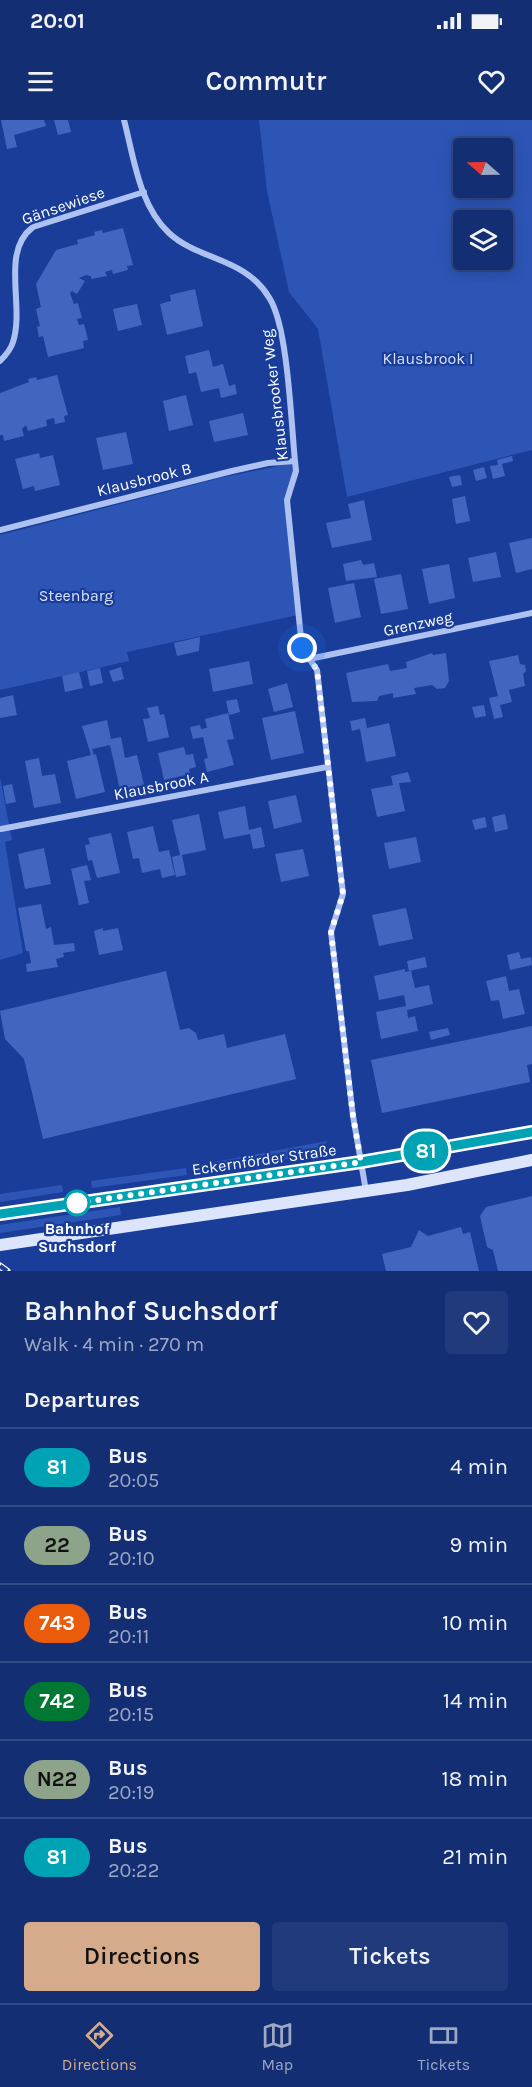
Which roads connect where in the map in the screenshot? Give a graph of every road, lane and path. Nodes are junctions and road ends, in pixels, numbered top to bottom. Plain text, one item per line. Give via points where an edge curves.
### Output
1 (124, 120) edge
2 (144, 192) junction
3 (11, 242) dead end
4 (8, 300) dead end
5 (0, 361) edge
6 (295, 461) junction
7 (0, 530) edge
8 (532, 613) edge
9 (309, 659) junction
10 (327, 766) junction
11 (1, 829) edge
12 (532, 1132) edge
13 (532, 1160) edge
14 (361, 1162) junction
15 (366, 1191) junction
16 (0, 1214) edge
17 (0, 1245) edge

1 - 2 street, Klausbrooker Weg
2 - 3 street, Gänsewiese via 33,227
2 - 6 street, Klausbrooker Weg via 150,210 170,234 232,264 255,280 270,298 280,325
4 - 5 street via 14,342
6 - 7 street, Klausbrook B via 241,469
6 - 9 street, Klausbrooker Weg via 287,500 302,648
8 - 9 street, Grenzweg
9 - 10 street, Klausbrooker Weg via 317,670
10 - 11 street, Klausbrook A
10 - 14 street, Klausbrooker Weg via 343,894 331,932
12 - 14 main road, Eckernförder Straße
13 - 15 main road
14 - 15 street, Klausbrooker Weg
14 - 16 main road, Eckernförder Straße
15 - 17 main road

